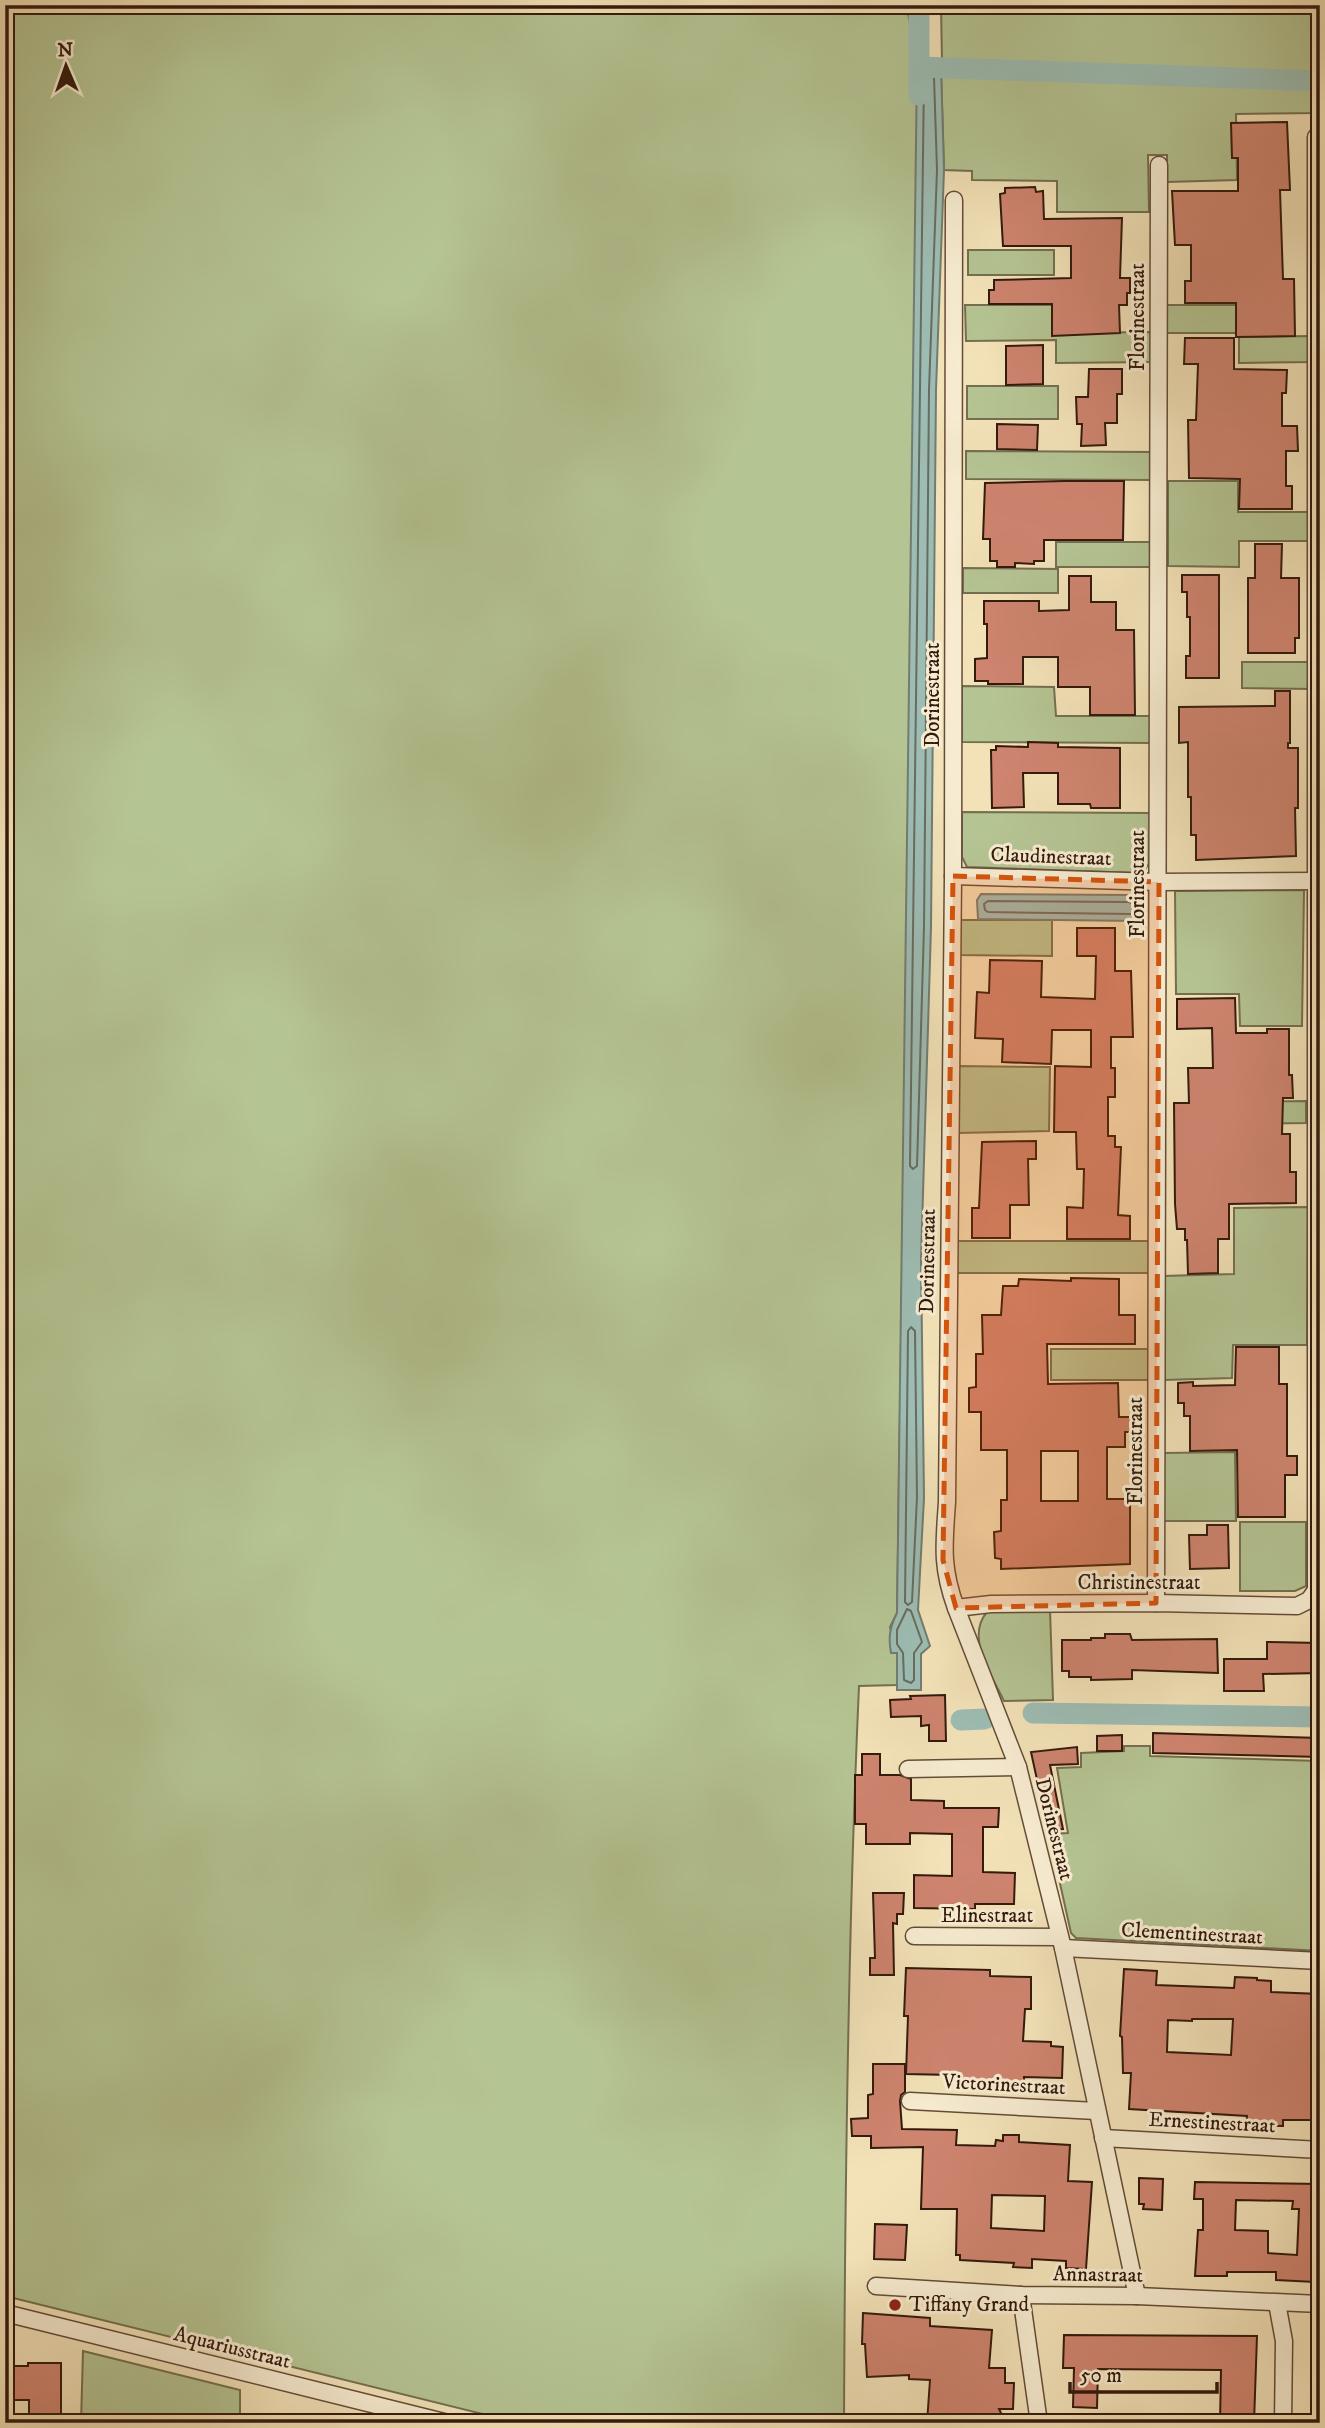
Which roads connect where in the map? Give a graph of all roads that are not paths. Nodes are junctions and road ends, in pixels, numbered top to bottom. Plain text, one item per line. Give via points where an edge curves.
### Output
1 (1316, 137) dead end
2 (1158, 165) dead end
3 (954, 200) dead end
4 (953, 876) junction
5 (1316, 881) junction
6 (1159, 882) junction
7 (1156, 1603) junction
8 (956, 1608) junction
9 (1018, 1767) junction
10 (908, 1769) dead end
11 (914, 1936) dead end
12 (1061, 1943) junction
13 (1320, 1961) edge
14 (910, 2101) dead end
15 (1096, 2111) junction
16 (1102, 2138) junction
17 (1320, 2150) edge
18 (876, 2286) dead end
19 (1021, 2295) junction
20 (1137, 2296) junction
21 (1277, 2303) junction
22 (1320, 2304) edge
23 (5, 2313) edge
24 (448, 2423) edge
25 (1039, 2423) edge
26 (1283, 2423) edge

1 - 5 street
2 - 6 street, Florinestraat
3 - 4 street, Dorinestraat
4 - 6 street, Claudinestraat
4 - 8 street, Dorinestraat via 943,1560
5 - 6 street, Claudinestraat
5 - 7 street, Christinestraat via 1316,1590 1310,1600 1297,1606
6 - 7 street, Florinestraat
7 - 8 street, Christinestraat
8 - 9 street, Dorinestraat
9 - 10 street
9 - 12 street, Dorinestraat
11 - 12 street, Elinestraat
12 - 13 street, Clementinestraat
12 - 15 street, Dorinestraat
14 - 15 street, Victorinestraat
15 - 16 street, Dorinestraat
16 - 17 street, Ernestinestraat
16 - 20 street, Dorinestraat
18 - 19 street, Annastraat
19 - 20 street, Annastraat
19 - 25 street
20 - 21 street, Annastraat
21 - 22 street, Annastraat
21 - 26 street via 1284,2341
23 - 24 street, Aquariusstraat

